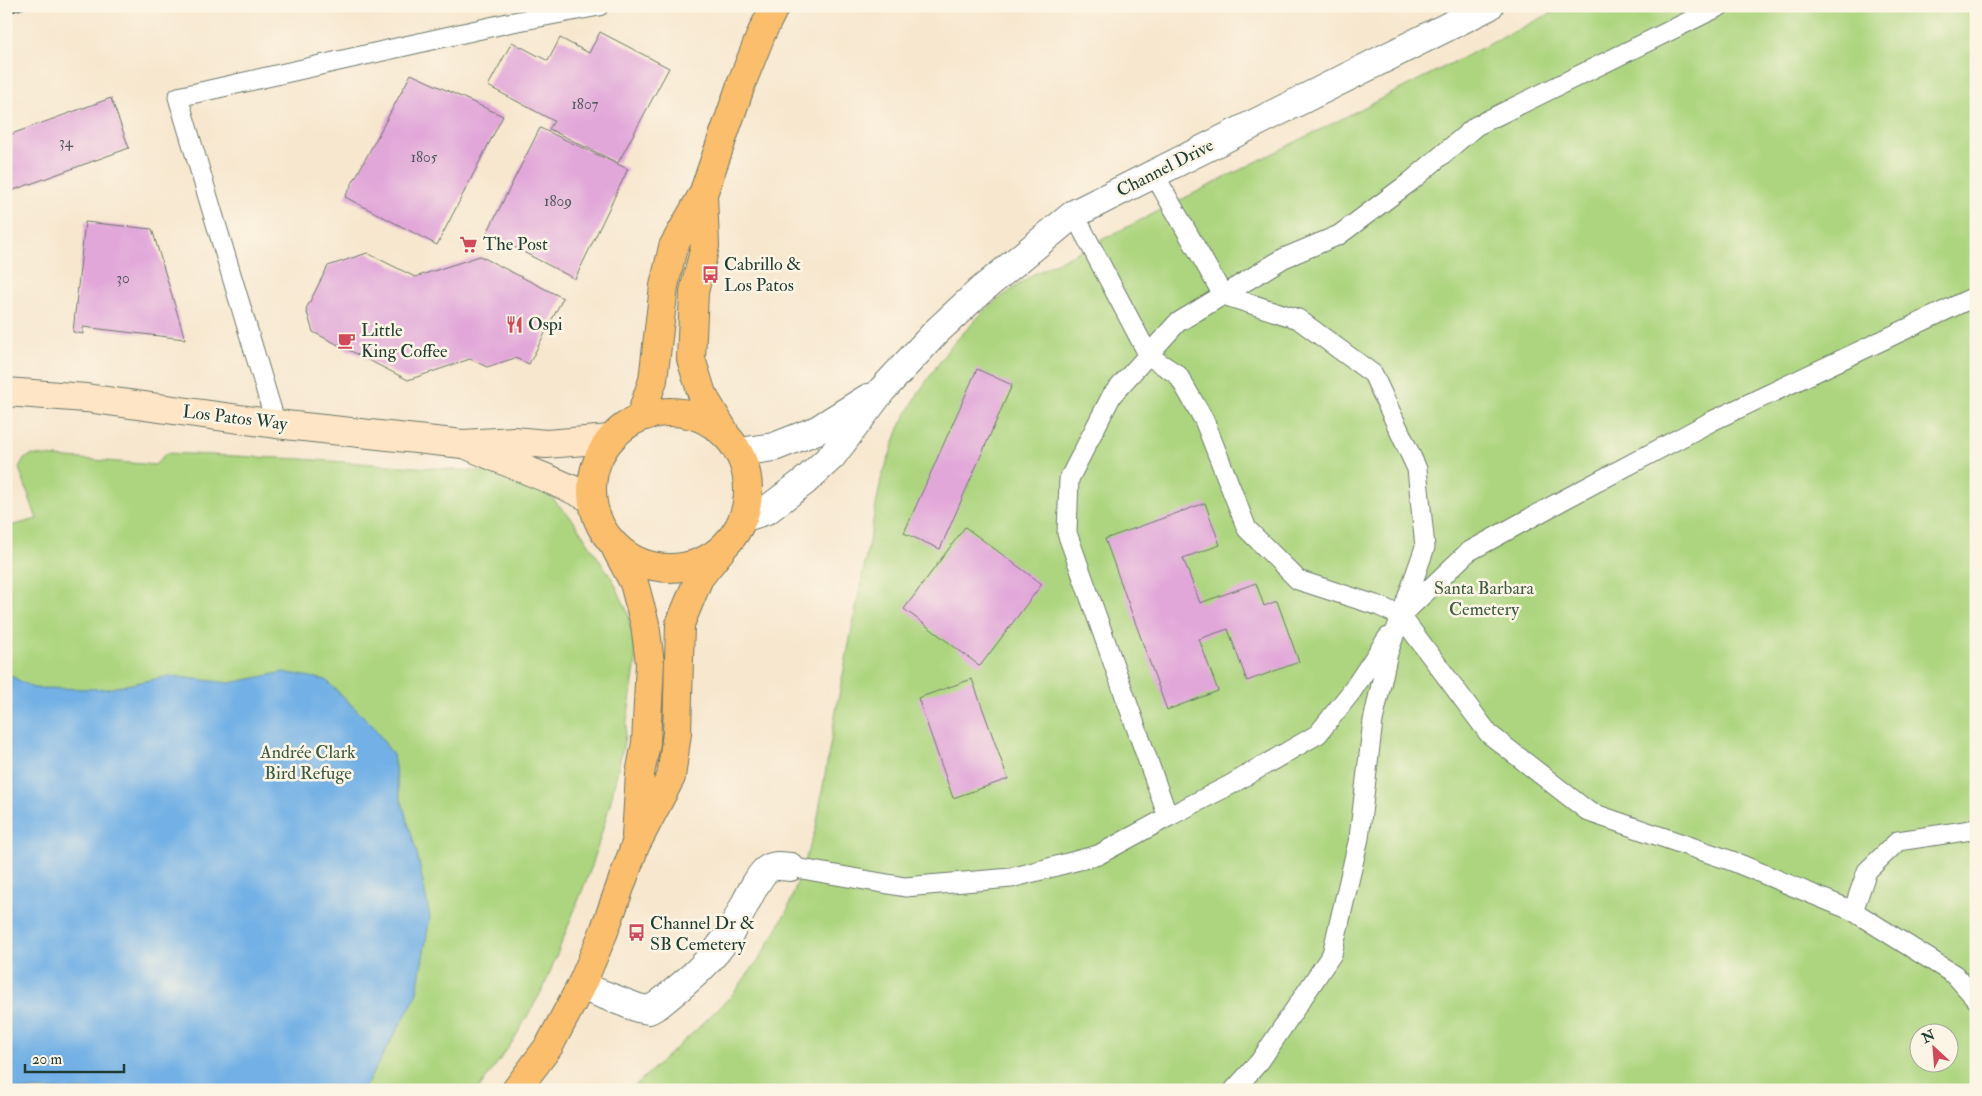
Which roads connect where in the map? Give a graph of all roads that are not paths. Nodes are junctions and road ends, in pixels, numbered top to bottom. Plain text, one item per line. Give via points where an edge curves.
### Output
1 (599, 6) edge
2 (775, 6) edge
3 (1489, 6) edge
4 (1720, 6) edge
5 (1154, 174) junction
6 (703, 194) junction
7 (1074, 214) junction
8 (1223, 295) junction
9 (1976, 296) edge
10 (1149, 356) junction
11 (882, 390) junction
12 (6, 392) edge
13 (640, 418) junction
14 (276, 424) junction
15 (611, 439) junction
16 (464, 444) junction
17 (733, 444) junction
18 (592, 500) junction
19 (743, 518) junction
20 (723, 548) junction
21 (616, 549) junction
22 (1401, 616) junction
23 (1168, 817) junction
24 (1976, 828) edge
25 (635, 846) junction
26 (790, 867) joint
27 (1854, 911) junction
28 (581, 986) junction
29 (1976, 999) edge
30 (516, 1090) edge
31 (1234, 1090) edge

1 - 14 lane via 178,97
2 - 6 main road via 742,82
3 - 5 street, Channel Drive
4 - 8 lane via 1476,126 1410,182 1339,235 1284,258
5 - 7 street, Channel Drive
5 - 8 lane
6 - 13 main road via 673,247 664,286 653,380
6 - 17 main road via 705,246 694,292 692,359 702,394
7 - 10 lane
7 - 11 street, Channel Drive via 980,291
8 - 10 lane via 1177,324
8 - 22 lane via 1298,319 1373,374 1417,470 1425,547
9 - 22 lane via 1712,422 1468,552
10 - 22 lane via 1178,375 1204,420 1247,529 1298,580
10 - 23 lane via 1112,395 1069,479 1067,533
11 - 17 street, Channel Drive via 817,430 774,446
11 - 19 street, Channel Drive via 832,456 767,510
12 - 14 main road, Los Patos Way via 86,398
13 - 15 main road
13 - 17 main road via 676,412 694,416 712,423
14 - 16 main road, Los Patos Way
15 - 16 main road, Los Patos Way via 546,444 514,441
15 - 18 main road via 601,452 593,472
16 - 18 main road, Los Patos Way via 565,485
17 - 19 main road via 747,474 748,496
18 - 21 main road via 604,533
19 - 20 main road via 736,535
20 - 21 main road via 704,561 682,568 658,568 636,561
20 - 25 main road via 699,578 680,624 677,733 671,777
21 - 25 main road via 634,583 646,624 650,663 646,743 640,774
22 - 23 lane via 1352,691 1318,734
22 - 27 lane via 1489,734 1589,812 1732,860
22 - 31 lane via 1388,653 1373,721 1359,838 1332,954 1260,1061
23 - 26 lane via 1098,855 1011,878 905,887
24 - 27 lane via 1898,841 1867,871
25 - 28 main road
26 - 28 street via 776,865 766,870 730,932 706,965 658,1005 649,1010 638,1008
27 - 29 lane via 1955,974
28 - 30 main road via 549,1046

